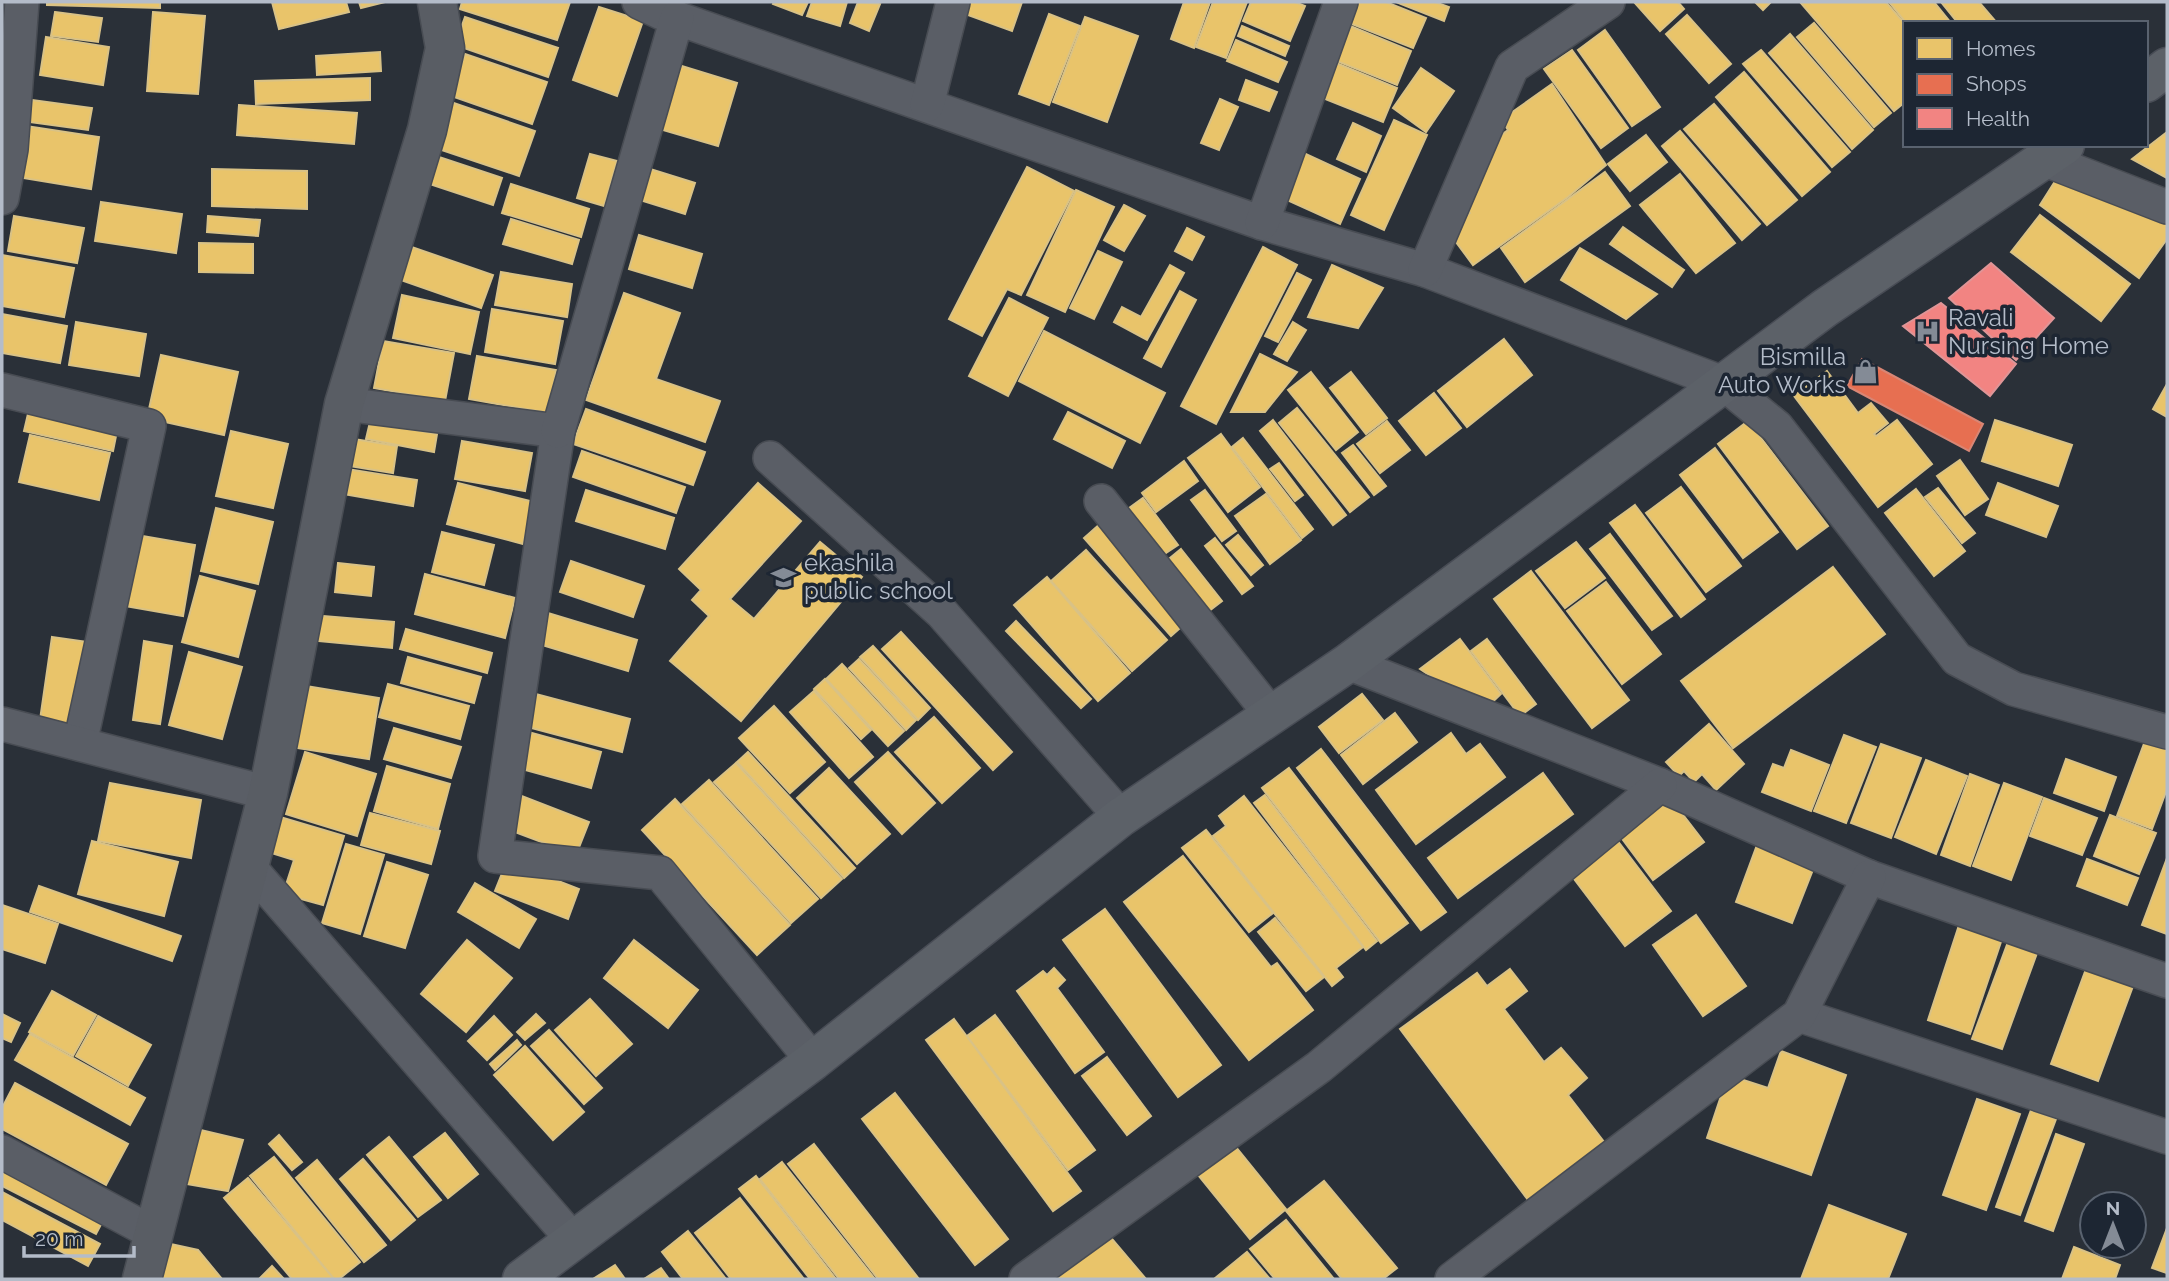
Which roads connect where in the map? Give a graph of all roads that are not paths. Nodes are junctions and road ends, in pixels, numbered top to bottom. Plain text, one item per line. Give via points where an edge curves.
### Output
1 (22, 2) edge
2 (437, 2) edge
3 (953, 2) edge
4 (1341, 2) edge
5 (1608, 2) edge
6 (661, 8) edge
7 (2167, 67) edge
8 (2148, 81) edge
9 (927, 105) junction
10 (2056, 153) edge
11 (2, 198) edge
12 (2167, 207) edge
13 (1262, 223) junction
14 (1425, 270) junction
15 (1723, 383) junction
16 (2, 390) edge
17 (344, 404) junction
18 (558, 431) junction
19 (770, 458) dead end
20 (1101, 500) dead end
21 (1348, 663) junction
22 (1272, 716) junction
23 (2, 724) edge
24 (2167, 732) edge
25 (80, 744) junction
26 (1660, 785) junction
27 (268, 793) junction
28 (1121, 817) junction
29 (250, 868) junction
30 (1869, 877) junction
31 (2167, 981) edge
32 (1799, 1015) junction
33 (813, 1061) junction
34 (2167, 1138) edge
35 (2, 1152) edge
36 (155, 1234) junction
37 (574, 1241) junction
38 (529, 1277) edge
39 (142, 1279) edge
40 (1026, 1279) edge
41 (1452, 1279) edge

1 - 11 street via 11,149
2 - 17 street via 445,48 427,131
3 - 9 street
4 - 13 street
5 - 14 street via 1512,67
6 - 9 street
6 - 18 street
7 - 8 main road
9 - 13 street
10 - 12 street
10 - 15 main road via 1825,308
13 - 14 street
14 - 15 street
15 - 21 main road
15 - 24 street via 1777,427 1957,659 2014,689
16 - 25 street via 149,426
17 - 18 street
17 - 27 street
18 - 33 street via 495,856 660,873
19 - 28 street via 942,613
20 - 22 street
21 - 22 main road
21 - 26 street
22 - 28 main road
23 - 25 street
25 - 27 street
26 - 30 street
26 - 40 street via 1319,1067
27 - 29 street
28 - 33 main road
29 - 36 street
29 - 37 street
30 - 31 street
30 - 32 street
32 - 34 street
32 - 41 street
33 - 37 main road
35 - 36 street
36 - 39 street
37 - 38 main road

